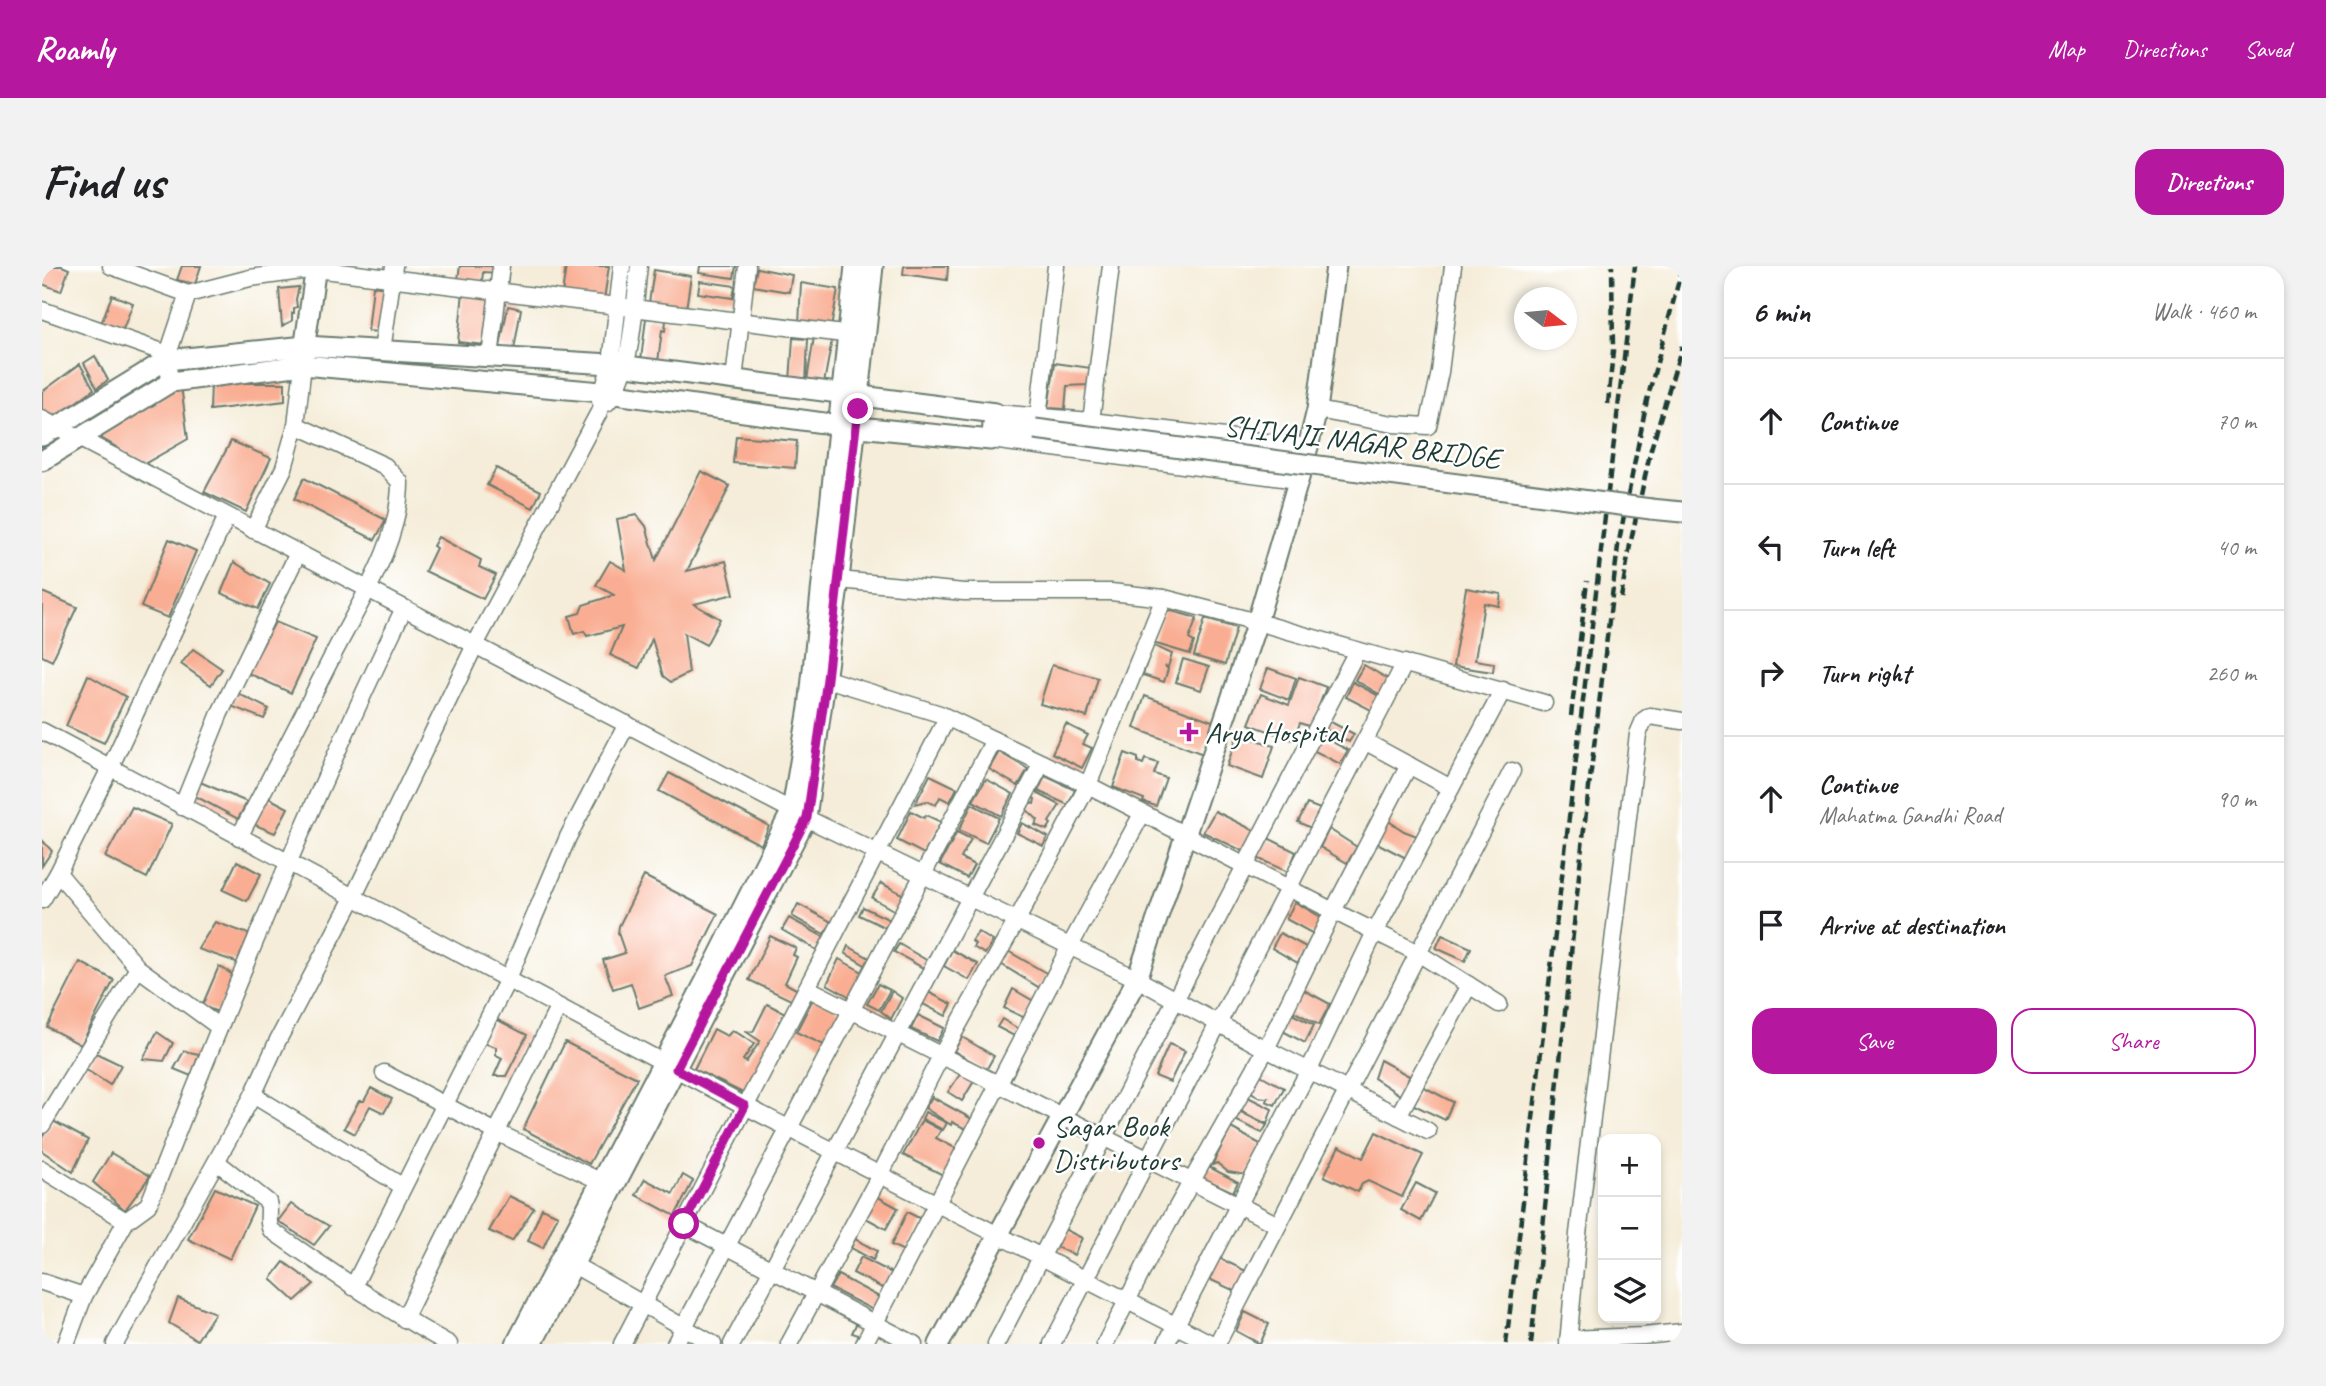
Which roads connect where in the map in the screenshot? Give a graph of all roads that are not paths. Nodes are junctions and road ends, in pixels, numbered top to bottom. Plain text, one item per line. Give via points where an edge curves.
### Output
1 (111, 266) edge
2 (501, 266) edge
3 (622, 266) edge
4 (639, 266) edge
5 (747, 266) edge
6 (855, 266) edge
7 (873, 266) edge
8 (1056, 266) edge
9 (1111, 266) edge
10 (1336, 266) edge
11 (1453, 266) edge
12 (316, 268) edge
13 (393, 273) edge
14 (498, 291) junction
15 (188, 294) junction
16 (626, 307) junction
17 (42, 310) edge
18 (740, 321) junction
19 (856, 335) junction
20 (382, 351) junction
21 (304, 356) junction
22 (167, 357) junction
23 (490, 357) junction
24 (619, 365) junction
25 (734, 380) junction
26 (171, 382) junction
27 (850, 395) junction
28 (605, 399) junction
29 (1317, 410) junction
30 (1091, 421) junction
31 (1037, 423) junction
32 (296, 425) junction
33 (848, 426) junction
34 (993, 426) junction
35 (47, 427) edge
36 (80, 440) junction
37 (1308, 447) junction
38 (42, 461) edge
39 (1298, 480) junction
40 (1682, 512) edge
41 (227, 516) junction
42 (253, 530) junction
43 (298, 553) junction
44 (839, 580) junction
45 (367, 589) junction
46 (1164, 598) junction
47 (404, 608) junction
48 (1257, 622) junction
49 (475, 645) junction
50 (1357, 651) junction
51 (1405, 663) junction
52 (820, 678) junction
53 (1503, 690) junction
54 (1544, 703) dead end
55 (947, 718) junction
56 (1682, 721) edge
57 (627, 724) junction
58 (42, 732) edge
59 (994, 740) junction
60 (1366, 742) junction
61 (1042, 763) junction
62 (1409, 765) junction
63 (110, 768) junction
64 (1512, 771) dead end
65 (1087, 785) junction
66 (1451, 788) junction
67 (182, 807) junction
68 (799, 814) junction
69 (1142, 814) junction
70 (1187, 834) junction
71 (239, 837) junction
72 (877, 852) junction
73 (288, 864) junction
74 (1247, 866) junction
75 (58, 873) junction
76 (923, 874) junction
77 (1288, 888) junction
78 (970, 897) junction
79 (353, 898) junction
80 (42, 900) edge
81 (1333, 911) junction
82 (1017, 920) junction
83 (1375, 932) junction
84 (1070, 946) junction
85 (1418, 953) junction
86 (138, 968) junction
87 (1137, 979) junction
88 (507, 981) junction
89 (1469, 985) junction
90 (807, 988) junction
91 (1175, 1000) junction
92 (1499, 1004) dead end
93 (558, 1008) junction
94 (851, 1010) junction
95 (1218, 1023) junction
96 (219, 1027) junction
97 (897, 1034) junction
98 (1266, 1049) junction
99 (941, 1056) junction
100 (670, 1066) junction
101 (1309, 1070) junction
102 (384, 1073) dead end
103 (998, 1084) junction
104 (1348, 1089) junction
105 (253, 1095) junction
106 (443, 1104) junction
107 (745, 1106) junction
108 (1062, 1116) junction
109 (1398, 1116) junction
110 (42, 1125) edge
111 (788, 1128) junction
112 (1428, 1131) dead end
113 (496, 1132) junction
114 (1104, 1137) junction
115 (834, 1152) junction
116 (1148, 1159) junction
117 (217, 1162) junction
118 (42, 1169) edge
119 (880, 1175) junction
120 (600, 1181) junction
121 (1192, 1182) junction
122 (402, 1186) junction
123 (936, 1204) junction
124 (1238, 1205) junction
125 (126, 1221) junction
126 (684, 1224) junction
127 (1278, 1225) junction
128 (998, 1235) junction
129 (726, 1246) junction
130 (1042, 1257) junction
131 (574, 1265) junction
132 (772, 1269) junction
133 (1085, 1279) junction
134 (42, 1282) edge
135 (353, 1287) junction
136 (816, 1292) junction
137 (84, 1296) junction
138 (1127, 1301) junction
139 (642, 1304) junction
140 (404, 1319) junction
141 (875, 1323) junction
142 (1176, 1325) junction
143 (683, 1327) junction
144 (1682, 1332) edge
145 (1643, 1340) edge
146 (1568, 1342) edge
147 (66, 1344) edge
148 (115, 1344) edge
149 (449, 1344) edge
150 (516, 1344) edge
151 (532, 1344) edge
152 (622, 1344) edge
153 (675, 1344) edge
154 (713, 1344) edge
155 (732, 1344) edge
156 (789, 1344) edge
157 (864, 1344) edge
158 (915, 1344) edge
159 (939, 1344) edge
160 (996, 1344) edge
161 (1052, 1344) edge
162 (1105, 1344) edge
163 (1166, 1344) edge
164 (1215, 1344) edge

1 - 15 street
2 - 14 street
3 - 16 street
4 - 16 street
5 - 18 street
6 - 19 main road
7 - 19 main road
8 - 31 street
9 - 30 street
10 - 29 main road
11 - 29 street via 1440,372 1428,426
12 - 13 street
12 - 15 street
12 - 21 main road
13 - 14 street
13 - 20 street
14 - 16 street
14 - 23 street
15 - 22 street
16 - 18 street
16 - 24 street
17 - 22 street
18 - 19 street
18 - 25 street
19 - 27 main road
20 - 21 main road
20 - 23 main road
21 - 22 main road
21 - 26 main road
21 - 28 main road
21 - 32 street
22 - 26 street
22 - 35 main road
23 - 24 main road
24 - 25 main road
24 - 28 street
25 - 27 main road
26 - 36 main road
27 - 33 main road
27 - 34 main road
28 - 33 main road
28 - 49 street
29 - 37 main road
30 - 31 street
30 - 37 street
31 - 34 main road, SHIVAJI NAGAR BRIDGE
31 - 40 main road, SHIVAJI NAGAR BRIDGE, bridge
32 - 42 street via 284,468
32 - 45 street via 385,466 400,482 400,505 390,540
33 - 34 main road
33 - 44 main road
33 - 52 main road
34 - 39 street
35 - 36 street
36 - 38 main road
36 - 41 street
37 - 39 main road
39 - 48 main road
41 - 42 street
41 - 63 street
42 - 43 street
43 - 45 street
43 - 67 street via 220,713
44 - 46 street via 964,592 1111,592
44 - 52 main road
45 - 47 street
45 - 71 street
46 - 48 street
46 - 65 street
47 - 49 street
47 - 73 street
48 - 50 street
48 - 70 main road
49 - 57 street
49 - 79 street
50 - 51 street
50 - 74 street
51 - 53 street
51 - 60 street
52 - 55 street
52 - 68 main road
53 - 54 street
53 - 66 street
55 - 59 street
55 - 72 street
56 - 146 street via 1650,716 1637,734
57 - 68 street
57 - 88 street via 568,837
58 - 63 street
59 - 61 street
59 - 76 street
60 - 62 street
60 - 77 street
61 - 65 street
61 - 78 street
62 - 66 street
62 - 81 street
63 - 67 street
63 - 75 street
64 - 85 street
65 - 69 street
65 - 82 street
66 - 83 street
67 - 71 street
68 - 72 street
68 - 100 main road
69 - 70 street
69 - 84 street
70 - 74 street
70 - 87 main road
71 - 73 street
72 - 76 street
72 - 90 street
73 - 79 street
73 - 96 street
74 - 77 street
74 - 91 street
75 - 80 street
75 - 86 street
76 - 78 street
76 - 94 street
77 - 81 street
77 - 95 street
78 - 82 street
78 - 97 street
79 - 88 street
79 - 105 street
81 - 83 street
81 - 98 street
82 - 84 street
82 - 99 street
83 - 85 street
83 - 101 street
84 - 87 street
84 - 103 street
85 - 89 street
85 - 104 street
86 - 96 street
86 - 110 street
87 - 91 street
87 - 108 main road
88 - 93 street
88 - 106 street
89 - 92 street
89 - 109 street
90 - 94 street
90 - 107 street
91 - 95 street
91 - 114 street
93 - 100 street
93 - 113 street
94 - 97 street
94 - 111 street
95 - 98 street
95 - 116 street
96 - 125 street via 148,1205
97 - 99 street
97 - 115 street
98 - 101 street
98 - 121 street
99 - 103 street
99 - 119 street
100 - 107 street
100 - 120 main road
100 - 131 main road
101 - 104 street
101 - 124 street
102 - 106 street
103 - 108 street
103 - 123 street
104 - 109 street
104 - 127 street
105 - 117 street
105 - 122 street
106 - 113 street
106 - 122 street
107 - 111 street
107 - 126 street
108 - 114 street
108 - 128 main road
109 - 112 street
111 - 115 street
111 - 129 street
113 - 120 street
113 - 140 street
114 - 116 street
114 - 130 street
115 - 119 street
115 - 132 street
116 - 121 street
116 - 133 street
117 - 135 street via 268,1202 271,1230
117 - 148 street
118 - 125 street
119 - 123 street
119 - 136 street
120 - 150 main road
121 - 124 street
121 - 138 street
122 - 135 street
123 - 128 street
123 - 141 street
124 - 127 street
124 - 142 street
125 - 137 street
126 - 129 street
126 - 139 street
127 - 164 street
128 - 130 street
128 - 159 main road
129 - 132 street
129 - 143 street
130 - 133 street
130 - 160 street
131 - 139 street
131 - 151 main road
132 - 136 street
132 - 155 street
133 - 138 street
133 - 161 street
134 - 137 street
135 - 140 street
136 - 141 street
136 - 156 street
137 - 147 street
138 - 142 street
138 - 162 street
139 - 143 street
139 - 152 street
140 - 149 street
141 - 157 street
141 - 158 street
142 - 163 street
142 - 164 street
143 - 153 street
143 - 154 street
144 - 145 street
145 - 146 street

